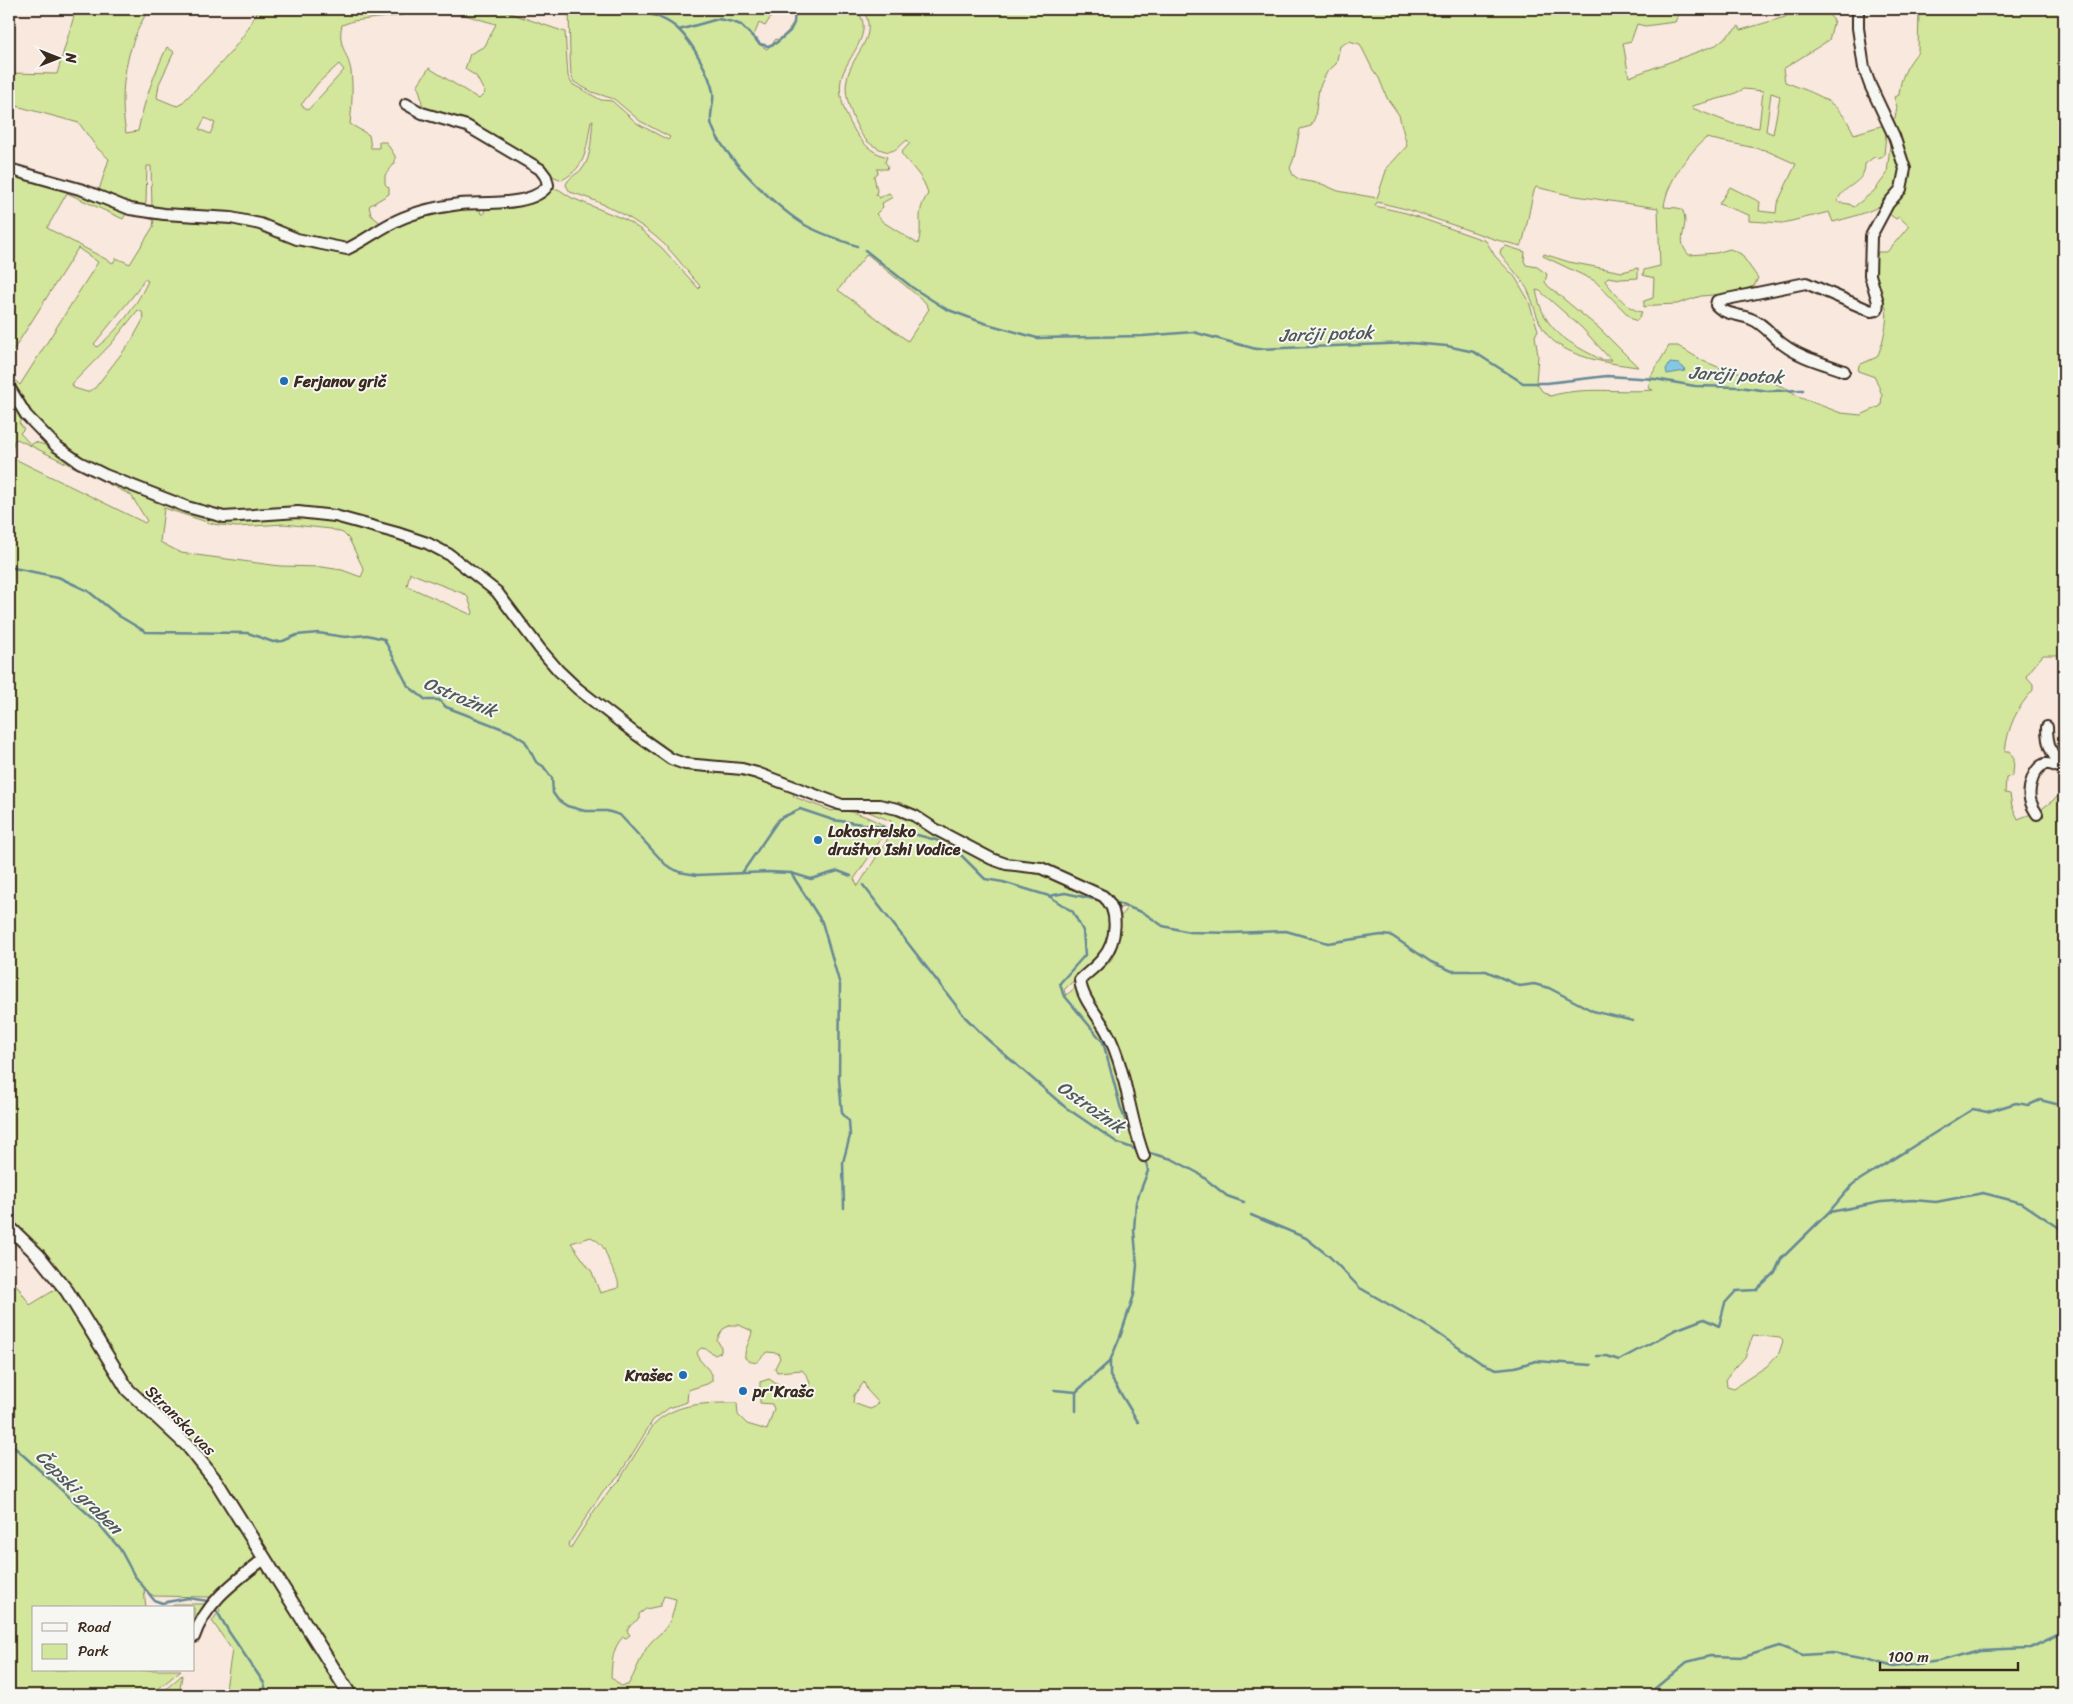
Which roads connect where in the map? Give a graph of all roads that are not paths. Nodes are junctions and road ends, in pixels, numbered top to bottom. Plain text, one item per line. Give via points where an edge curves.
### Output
1 (1858, 9) edge
2 (406, 104) dead end
3 (9, 169) edge
4 (1844, 371) dead end
5 (9, 387) edge
6 (2047, 727) dead end
7 (2064, 768) edge
8 (2037, 814) dead end
9 (1144, 1156) dead end
10 (9, 1227) edge
11 (265, 1558) junction
12 (195, 1635) edge
13 (350, 1695) edge

1 - 4 street via 1864,68 1905,169 1901,189 1888,204 1871,236 1870,275 1878,302 1877,310 1871,311 1806,283 1717,301 1716,305 1762,325 1795,352
2 - 3 street via 422,113 467,126 540,169 548,185 544,192 499,203 445,206 419,212 391,223 347,250 297,239 260,224 231,218 130,209 52,180
5 - 9 street via 26,415 56,446 79,462 187,507 224,517 298,512 335,516 427,543 450,555 496,592 540,649 578,689 671,759 685,764 757,773 842,805 879,805 898,809 992,859 1041,868 1102,896 1114,910 1110,946 1104,957 1080,980 1081,990 1109,1036
6 - 7 street via 2048,745
7 - 8 street via 2047,764 2036,772 2029,792
10 - 11 street, Stranska vas via 38,1255 67,1292 128,1390 197,1455
11 - 12 street via 216,1599
11 - 13 street, Stranska vas

